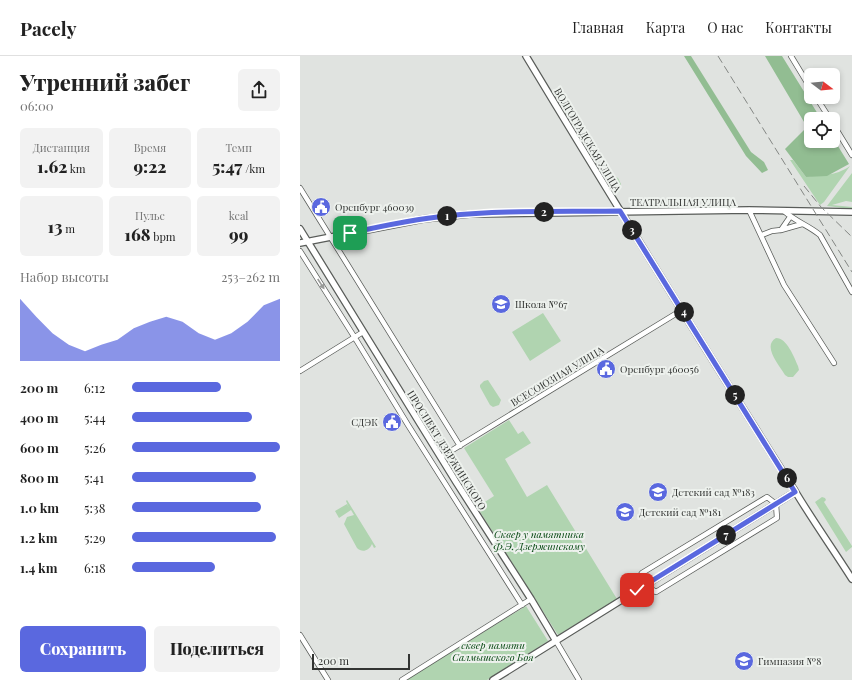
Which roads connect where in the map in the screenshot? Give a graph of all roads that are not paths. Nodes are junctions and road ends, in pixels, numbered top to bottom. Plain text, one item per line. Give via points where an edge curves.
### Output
1 (526, 56) edge
2 (791, 56) edge
3 (804, 77) edge
4 (840, 135) edge
5 (852, 155) edge
6 (300, 188) edge
7 (749, 210) junction
8 (620, 211) junction
9 (784, 211) junction
10 (852, 212) edge
11 (790, 217) junction
12 (802, 224) junction
13 (300, 229) edge
14 (781, 230) junction
15 (762, 235) junction
16 (330, 237) junction
17 (308, 242) junction
18 (300, 243) edge
19 (300, 251) edge
20 (852, 292) edge
21 (682, 310) junction
22 (363, 332) junction
23 (355, 338) junction
24 (834, 363) dead end
25 (300, 371) edge
26 (460, 446) junction
27 (441, 457) junction
28 (795, 492) junction
29 (776, 504) junction
30 (852, 579) edge
31 (645, 585) junction
32 (637, 590) junction
33 (531, 599) junction
34 (522, 605) junction
35 (300, 635) edge
36 (556, 640) junction
37 (328, 680) edge
38 (402, 680) edge
39 (493, 680) edge
40 (579, 680) edge

1 - 8 main road, ВОЛГОГРАДСКАЯ УЛИЦА
2 - 3 street
4 - 5 street
6 - 16 street
7 - 8 main road, ТЕАТРАЛЬНАЯ УЛИЦА
7 - 9 main road, ТЕАТРАЛЬНАЯ УЛИЦА
7 - 15 street
8 - 16 main road, ТЕАТРАЛЬНАЯ УЛИЦА via 446,216
8 - 21 main road, ВОЛГОГРАДСКАЯ УЛИЦА
9 - 10 main road, ТЕАТРАЛЬНАЯ УЛИЦА
9 - 11 street
11 - 12 street
11 - 14 street
12 - 14 street
12 - 20 street via 820,235
13 - 17 main road, ПРОСПЕКТ ДЗЕРЖИНСКОГО
14 - 15 street
15 - 24 street via 784,285
16 - 17 main road, ТЕАТРАЛЬНАЯ УЛИЦА
16 - 26 street
17 - 18 main road, ТЕАТРАЛЬНАЯ УЛИЦА
17 - 22 main road, ПРОСПЕКТ ДЗЕРЖИНСКОГО
19 -> 23 street
21 - 26 street, ВСЕСОЮЗНАЯ УЛИЦА
21 - 28 main road, ВОЛГОГРАДСКАЯ УЛИЦА
22 - 23 street
22 - 27 main road, ПРОСПЕКТ ДЗЕРЖИНСКОГО
23 - 25 street
23 - 34 street
26 - 27 street, ВСЕСОЮЗНАЯ УЛИЦА
27 - 33 main road, ПРОСПЕКТ ДЗЕРЖИНСКОГО
28 - 29 main road
28 - 30 main road, ВОЛГОГРАДСКАЯ УЛИЦА
29 - 31 main road
29 - 31 street via 777,518 656,592
29 - 32 street via 767,497 642,573 636,580
31 - 32 main road
32 - 36 main road
33 - 34 street
33 - 36 main road, ПРОСПЕКТ ДЗЕРЖИНСКОГО
34 - 38 street
35 - 37 street
36 - 39 main road
36 - 40 street, ПРОСПЕКТ ДЗЕРЖИНСКОГО

